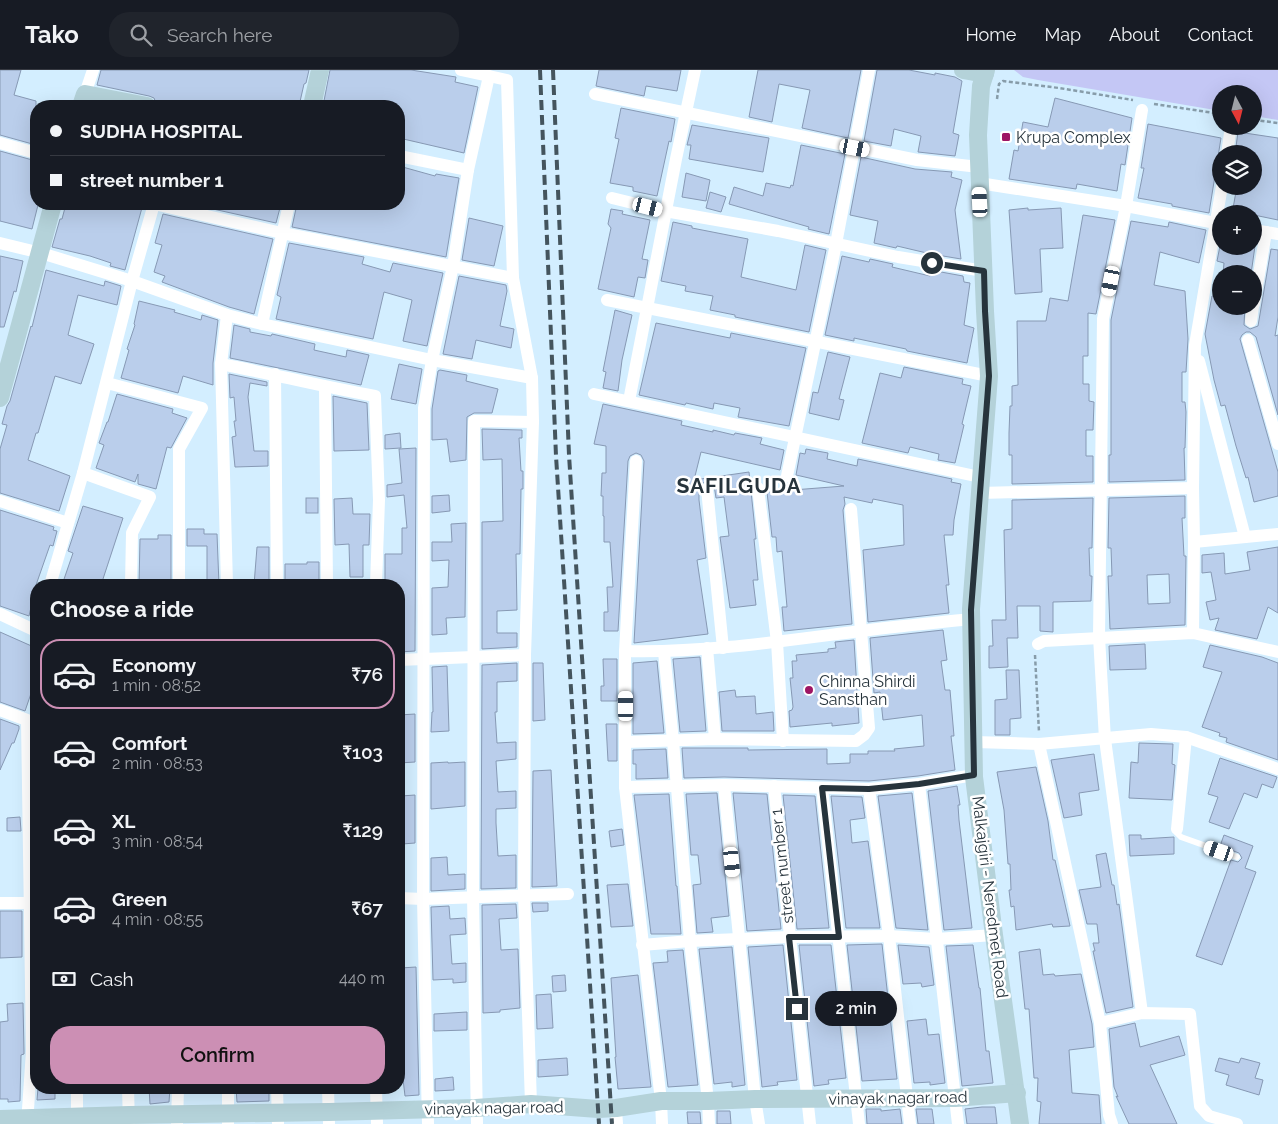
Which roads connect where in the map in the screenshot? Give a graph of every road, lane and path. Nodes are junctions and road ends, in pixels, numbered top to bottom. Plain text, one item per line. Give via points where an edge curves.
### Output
1 (320, 70) edge
2 (461, 70) edge
3 (695, 70) edge
4 (869, 70) edge
5 (963, 70) edge
6 (90, 71) edge
7 (985, 72) edge
8 (489, 76) junction
9 (595, 94) dead end
10 (83, 100) edge
11 (313, 100) edge
12 (979, 103) junction
13 (1142, 105) junction
14 (685, 113) junction
15 (1212, 113) edge
16 (1262, 121) edge
17 (1278, 123) edge
18 (0, 144) edge
19 (855, 148) junction
20 (30, 152) edge
21 (405, 157) edge
22 (468, 170) junction
23 (979, 175) junction
24 (612, 198) dead end
25 (1126, 206) junction
26 (52, 210) edge
27 (152, 210) edge
28 (180, 210) edge
29 (288, 210) edge
30 (665, 211) junction
31 (1212, 223) edge
32 (1266, 232) edge
33 (282, 233) junction
34 (0, 243) edge
35 (836, 244) junction
36 (41, 253) junction
37 (1213, 255) edge
38 (1261, 265) edge
39 (453, 266) junction
40 (984, 271) junction
41 (513, 278) junction
42 (132, 281) junction
43 (607, 300) dead end
44 (646, 308) junction
45 (227, 315) junction
46 (1252, 315) edge
47 (1251, 321) dead end
48 (262, 324) junction
49 (1248, 340) dead end
50 (815, 342) junction
51 (1195, 345) junction
52 (432, 360) junction
53 (221, 364) junction
54 (275, 374) junction
55 (989, 376) junction
56 (532, 378) junction
57 (107, 383) junction
58 (325, 387) junction
59 (594, 394) dead end
60 (0, 398) edge
61 (629, 401) junction
62 (533, 422) junction
63 (795, 437) junction
64 (1278, 444) edge
65 (636, 461) dead end
66 (82, 473) junction
67 (787, 476) dead end
68 (980, 485) junction
69 (758, 488) dead end
70 (1193, 488) junction
71 (707, 489) dead end
72 (1100, 489) junction
73 (0, 501) edge
74 (851, 508) dead end
75 (68, 523) junction
76 (1278, 534) edge
77 (1244, 538) junction
78 (1194, 542) junction
79 (52, 579) edge
80 (131, 579) edge
81 (179, 579) edge
82 (227, 579) edge
83 (277, 579) edge
84 (327, 579) edge
85 (376, 579) edge
86 (0, 614) edge
87 (971, 619) junction
88 (30, 628) edge
89 (862, 630) junction
90 (1193, 633) junction
91 (1099, 637) junction
92 (777, 642) junction
93 (1038, 644) joint
94 (707, 648) junction
95 (722, 648) junction
96 (1277, 649) edge
97 (626, 651) junction
98 (664, 652) junction
99 (524, 655) junction
100 (474, 657) junction
101 (424, 659) junction
102 (405, 660) edge
103 (0, 710) edge
104 (1186, 737) junction
105 (716, 739) junction
106 (1105, 739) junction
107 (674, 741) junction
108 (783, 741) junction
109 (626, 742) junction
110 (974, 742) junction
111 (1039, 744) junction
112 (1278, 769) edge
113 (974, 775) junction
114 (919, 784) junction
115 (676, 785) junction
116 (724, 785) junction
117 (774, 786) junction
118 (625, 787) junction
119 (822, 788) junction
120 (869, 789) junction
121 (30, 812) edge
122 (1177, 829) joint
123 (1237, 857) dead end
124 (524, 894) junction
125 (568, 894) dead end
126 (473, 896) junction
127 (405, 898) edge
128 (423, 899) junction
129 (0, 903) edge
130 (30, 903) edge
131 (994, 935) junction
132 (889, 936) junction
133 (789, 937) junction
134 (839, 937) junction
135 (740, 939) junction
136 (936, 939) junction
137 (690, 941) junction
138 (642, 945) junction
139 (1142, 1013) junction
140 (1100, 1023) junction
141 (30, 1079) edge
142 (1017, 1093) junction
143 (77, 1094) edge
144 (128, 1094) edge
145 (178, 1094) edge
146 (228, 1094) edge
147 (277, 1094) edge
148 (328, 1094) edge
149 (376, 1094) edge
150 (755, 1098) junction
151 (907, 1098) junction
152 (955, 1098) junction
153 (807, 1099) junction
154 (660, 1100) junction
155 (858, 1100) junction
156 (708, 1101) junction
157 (531, 1104) junction
158 (428, 1116) edge
159 (476, 1116) edge
160 (616, 1116) edge
161 (376, 1117) edge
162 (0, 1118) edge
163 (278, 1118) edge
164 (329, 1118) edge
165 (129, 1119) edge
166 (177, 1119) edge
167 (228, 1119) edge
168 (27, 1121) edge
169 (77, 1121) edge
170 (662, 1124) edge
171 (709, 1124) edge
172 (760, 1124) edge
173 (810, 1124) edge
174 (859, 1124) edge
175 (910, 1124) edge
176 (958, 1124) edge
177 (1020, 1124) edge
178 (1112, 1124) edge
179 (1236, 1124) edge

1 - 11 street
2 - 8 street
3 - 14 street
4 - 19 street
5 - 7 street
6 - 10 street
7 - 12 street, Malkajgiri - Neredmet Road
8 - 22 street
8 - 41 street via 507,80
9 - 14 street
12 - 13 path via 996,102 1003,81 1059,88
12 - 23 street, Malkajgiri - Neredmet Road
13 - 15 path
13 - 25 street
14 - 19 street
14 - 30 street
16 - 17 path
18 - 20 street
19 - 23 street
19 - 35 street
21 - 22 street
22 - 39 street
23 - 25 street
23 - 40 street, Malkajgiri - Neredmet Road
24 - 30 street
25 - 31 street
25 - 72 street via 1103,319
26 - 36 street
27 - 42 street
28 - 33 street
29 - 33 street
30 - 35 street
30 - 44 street
32 - 38 street
33 - 39 street
33 - 48 street
34 - 36 street
35 - 40 street
35 - 50 street
36 - 42 street
36 - 60 street
37 - 51 street
39 - 41 street
39 - 52 street
40 - 55 street, Malkajgiri - Neredmet Road
41 - 56 street
42 - 45 street
42 - 57 street
43 - 44 street
44 - 50 street
44 - 61 street
45 - 48 street
45 - 53 street
46 - 47 street
48 - 52 street
49 - 64 street
50 - 55 street
50 - 63 street
51 - 70 street
51 - 77 street
52 - 56 street
52 - 101 street via 424,408
53 - 54 street
53 - 82 street
54 - 58 street
54 - 83 street
55 - 68 street, Malkajgiri - Neredmet Road
56 - 62 street
57 - 66 street
57 - 81 street via 202,408 179,449
58 - 84 street
58 - 85 street via 375,396 379,500
59 - 61 street
61 - 63 street
62 - 99 street
62 - 100 street via 474,421
63 - 67 street
63 - 68 street
65 - 97 street
66 - 75 street
66 - 80 street via 150,497 132,533
68 - 72 street
68 - 87 street, Malkajgiri - Neredmet Road
69 - 92 street
70 - 72 street
70 - 78 street
71 - 95 street
72 - 91 street
73 - 75 street
74 - 89 street
75 - 79 street
76 - 77 street
77 - 78 street
78 - 90 street
86 - 88 street
87 - 89 street
87 - 110 street, Malkajgiri - Neredmet Road
89 - 92 street
89 - 108 street via 869,728 856,742
90 - 91 street
90 - 96 street
91 - 93 street
91 - 106 street
92 - 95 street
92 - 108 street
93 - 111 path via 1035,649
94 - 95 street
94 - 98 street
94 - 105 street
97 - 98 street
97 - 109 street
98 - 107 street
99 - 100 street
99 - 124 street
100 - 101 street
100 - 126 street
101 - 102 street
101 - 128 street
103 - 121 street via 27,720
104 - 106 street via 1151,734
104 - 112 street
104 - 122 street
105 - 107 street
105 - 108 street
106 - 111 street
106 - 139 street
107 - 109 street
107 - 115 street
109 - 118 street
110 - 111 street
110 - 113 street, Malkajgiri - Neredmet Road
111 - 140 street
113 - 114 street
113 - 131 street, Malkajgiri - Neredmet Road
114 - 120 street
114 - 136 street
115 - 116 street
115 - 118 street
115 - 137 street
116 - 117 street
116 - 135 street
117 - 119 street
117 - 133 street, street number 1
118 - 138 street
119 - 120 street
119 - 134 street
120 - 132 street
122 - 123 lane via 1178,836 1184,839
124 - 125 street
124 - 126 street
124 - 157 street
126 - 128 street
126 - 159 street
127 - 128 street
128 - 158 street
129 - 130 street
131 - 136 street
131 - 142 street, Malkajgiri - Neredmet Road
132 - 134 street
132 - 136 street
132 - 151 street
133 - 134 street
133 - 135 street
133 - 153 street, street number 1
134 - 155 street
135 - 137 street
135 - 150 street
136 - 152 street
137 - 138 street
137 - 156 street
138 - 154 street
139 - 140 street
139 - 179 street via 1190,1014 1200,1106 1209,1116
140 - 178 street
141 - 168 street
142 - 152 street, vinayak nagar road
142 - 177 street, Malkajgiri - Neredmet Road
143 - 169 street
144 - 165 street
145 - 166 street
146 - 167 street
147 - 163 street
148 - 164 street
149 - 161 street
150 - 153 street, vinayak nagar road
150 - 156 street, vinayak nagar road
150 - 172 street
151 - 152 street, vinayak nagar road
151 - 155 street, vinayak nagar road
151 - 175 street
152 - 176 street
153 - 155 street, vinayak nagar road
153 - 173 street, street number 1
154 - 156 street, vinayak nagar road
154 - 160 street, vinayak nagar road
154 - 170 street
155 - 174 street
156 - 171 street
157 - 159 street, vinayak nagar road
157 - 160 street, vinayak nagar road via 598,1109
158 - 159 street, vinayak nagar road
158 - 161 street, vinayak nagar road
161 - 164 street, vinayak nagar road
162 - 168 street, vinayak nagar road
163 - 164 street, vinayak nagar road
163 - 167 street, vinayak nagar road
165 - 166 street, vinayak nagar road
165 - 169 street, vinayak nagar road
166 - 167 street, vinayak nagar road
168 - 169 street, vinayak nagar road

